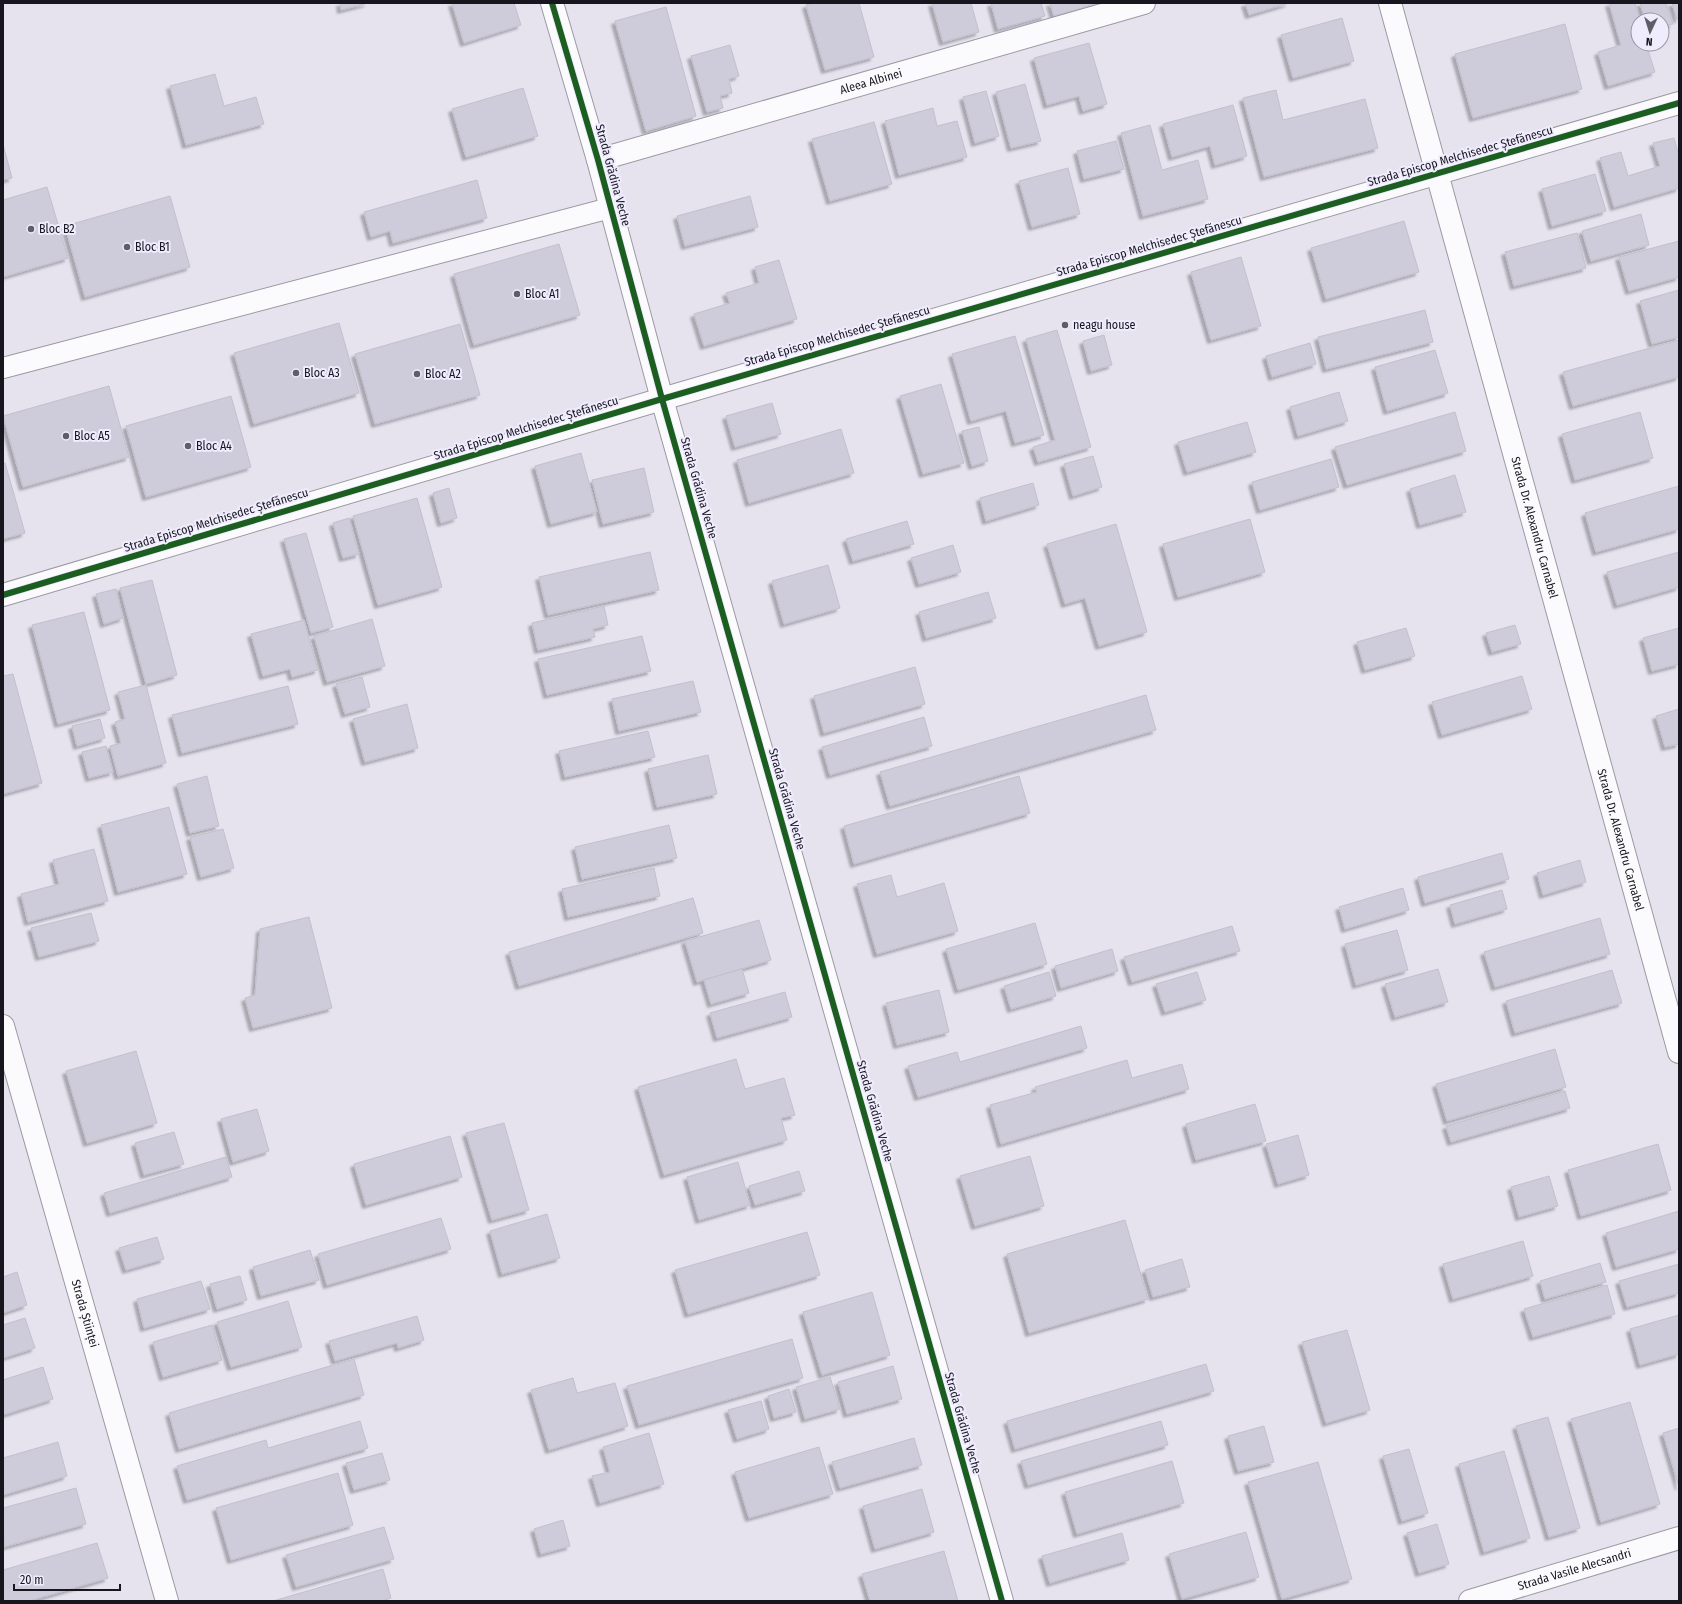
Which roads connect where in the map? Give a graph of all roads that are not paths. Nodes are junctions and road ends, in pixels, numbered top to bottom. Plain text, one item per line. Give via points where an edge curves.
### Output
1 (552, 3) edge
2 (1144, 3) edge
3 (1390, 3) edge
4 (1679, 103) edge
5 (598, 160) junction
6 (1437, 174) junction
7 (610, 208) junction
8 (3, 368) edge
9 (662, 399) junction
10 (3, 594) edge
11 (3, 1026) edge
12 (1679, 1052) edge
13 (1679, 1538) edge
14 (167, 1601) edge
15 (1002, 1601) edge
16 (1470, 1601) edge

1 - 5 street, Strada Grădina Veche
2 - 5 street, Aleea Albinei
3 - 6 street, Strada Dr. Alexandru Carnabel
4 - 6 street, Strada Episcop Melchisedec Ștefănescu
5 - 7 street, Strada Grădina Veche
6 - 9 street, Strada Episcop Melchisedec Ștefănescu
6 - 12 street, Strada Dr. Alexandru Carnabel
7 - 8 lane
7 - 9 street, Strada Grădina Veche
9 - 10 street, Strada Episcop Melchisedec Ștefănescu
9 - 15 street, Strada Grădina Veche
11 - 14 street, Strada Științei
13 - 16 street, Strada Vasile Alecsandri

